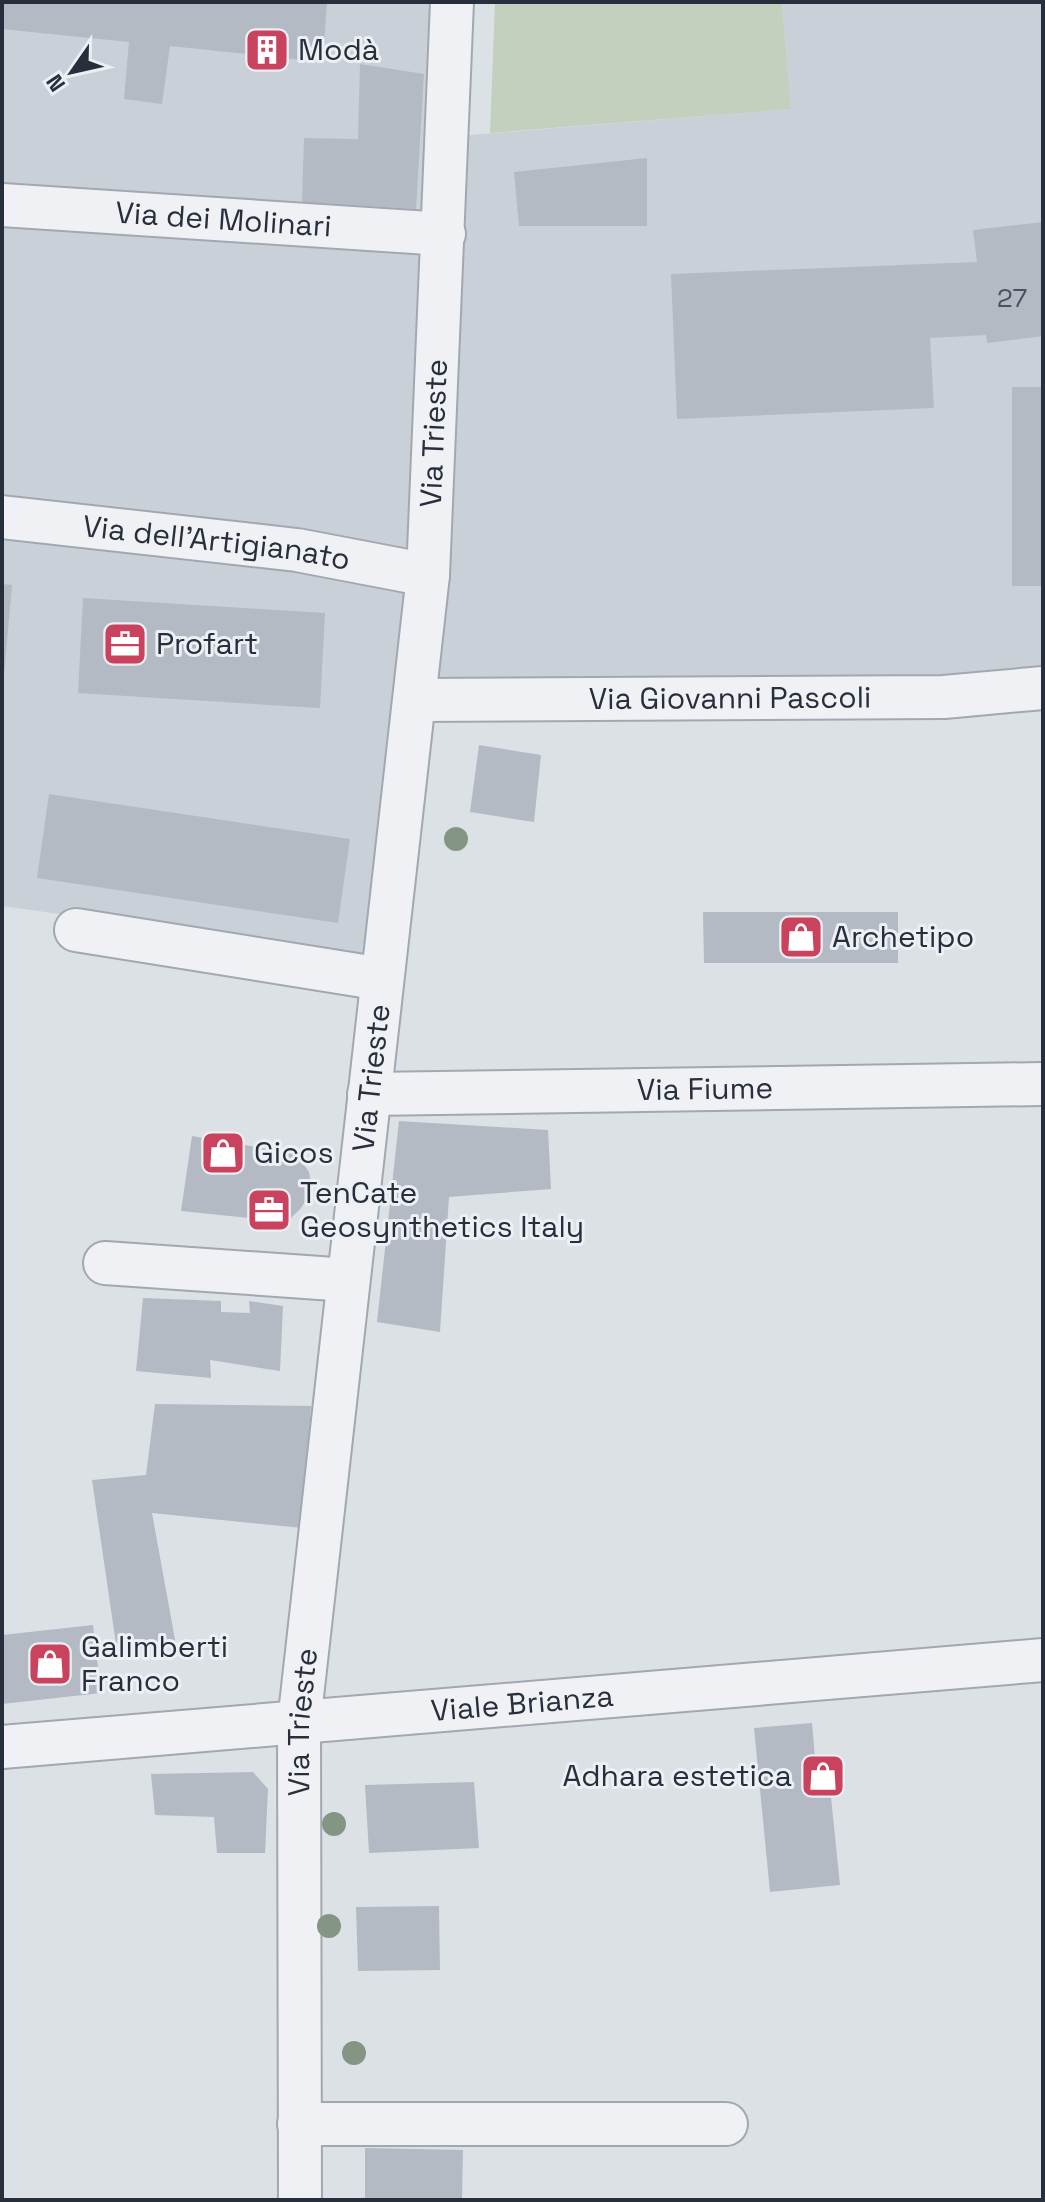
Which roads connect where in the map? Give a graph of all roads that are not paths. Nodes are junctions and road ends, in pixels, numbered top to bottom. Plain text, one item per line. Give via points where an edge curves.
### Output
1 (452, 2) edge
2 (2, 205) edge
3 (444, 234) junction
4 (2, 517) edge
5 (428, 575) junction
6 (1043, 688) edge
7 (416, 700) junction
8 (76, 930) dead end
9 (382, 979) junction
10 (1043, 1084) edge
11 (369, 1094) junction
12 (105, 1263) dead end
13 (348, 1280) junction
14 (1043, 1660) edge
15 (299, 1723) junction
16 (2, 1747) edge
17 (299, 2124) junction
18 (726, 2124) dead end
19 (300, 2200) edge

1 - 3 street, Via Trieste
2 - 3 street, Via dei Molinari
3 - 5 street, Via Trieste
4 - 5 street, Via dell'Artigianato via 297,550
5 - 7 street, Via Trieste
6 - 7 street, Via Giovanni Pascoli via 944,697
7 - 9 street, Via Trieste
8 - 9 street
9 - 11 street, Via Trieste
10 - 11 street, Via Fiume
11 - 13 street, Via Trieste
12 - 13 street
13 - 15 street, Via Trieste
14 - 15 street, Viale Brianza
15 - 16 street, Viale Brianza
15 - 17 street, Via Trieste
17 - 18 street
17 - 19 street, Via Trieste

